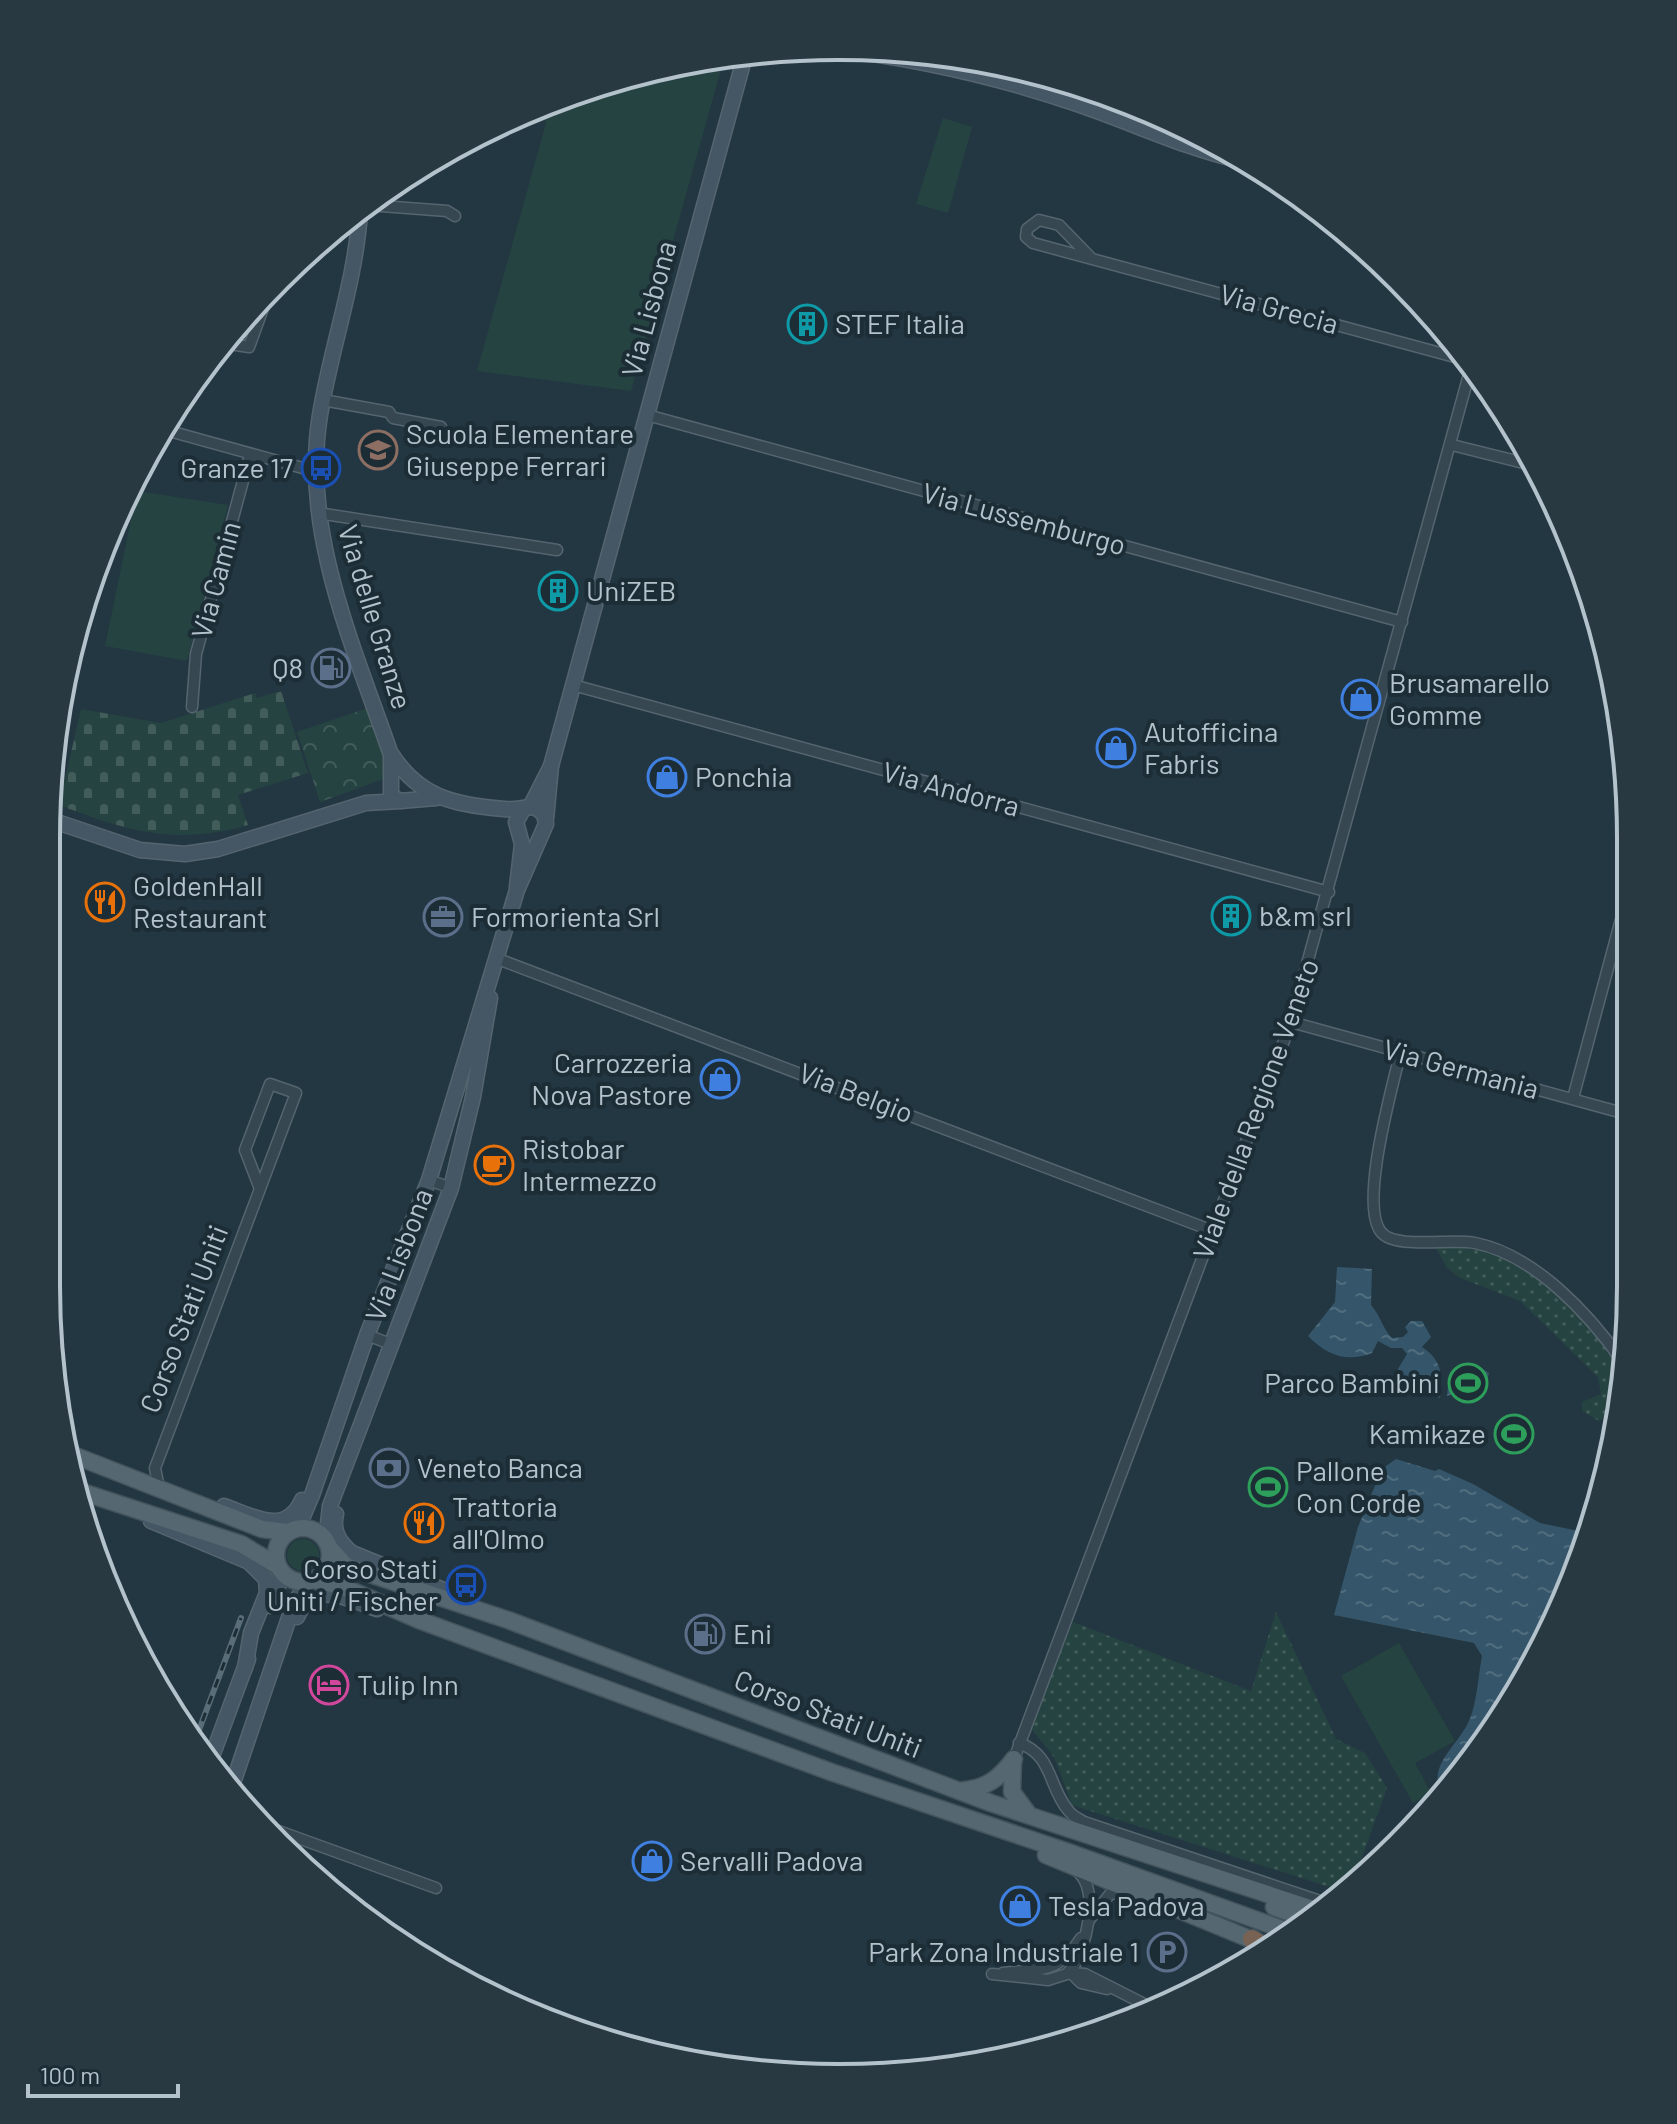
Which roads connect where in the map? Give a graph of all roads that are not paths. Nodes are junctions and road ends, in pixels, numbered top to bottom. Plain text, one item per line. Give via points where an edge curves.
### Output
1 (742, 67) edge
2 (951, 69) edge
3 (1201, 150) edge
4 (385, 206) edge
5 (455, 216) dead end
6 (357, 228) edge
7 (1092, 259) junction
8 (259, 318) edge
9 (237, 345) edge
10 (1448, 355) edge
11 (1468, 381) edge
12 (323, 400) junction
13 (647, 415) junction
14 (441, 427) dead end
15 (175, 432) edge
16 (1452, 445) junction
17 (250, 455) junction
18 (1520, 462) edge
19 (317, 472) junction
20 (318, 513) junction
21 (557, 550) dead end
22 (1402, 622) junction
23 (573, 685) junction
24 (192, 707) dead end
25 (390, 752) junction
26 (551, 766) junction
27 (411, 780) junction
28 (390, 783) junction
29 (441, 798) junction
30 (403, 800) junction
31 (366, 803) junction
32 (472, 806) junction
33 (527, 808) junction
34 (61, 823) edge
35 (544, 826) junction
36 (518, 830) junction
37 (517, 890) junction
38 (1329, 892) junction
39 (1617, 934) edge
40 (498, 959) junction
41 (492, 978) junction
42 (1291, 1022) junction
43 (1400, 1054) junction
44 (1573, 1098) junction
45 (1617, 1111) edge
46 (429, 1180) junction
47 (451, 1188) junction
48 (260, 1189) junction
49 (1213, 1231) junction
50 (367, 1335) junction
51 (393, 1345) junction
52 (1614, 1351) edge
53 (359, 1432) junction
54 (80, 1458) edge
55 (155, 1468) junction
56 (317, 1472) junction
57 (133, 1479) junction
58 (167, 1492) junction
59 (89, 1495) edge
60 (115, 1505) junction
61 (290, 1531) junction
62 (327, 1544) junction
63 (278, 1567) junction
64 (311, 1581) junction
65 (419, 1620) junction
66 (508, 1620) junction
67 (245, 1668) junction
68 (270, 1672) junction
69 (214, 1750) edge
70 (1016, 1751) junction
71 (235, 1777) edge
72 (958, 1791) junction
73 (991, 1803) junction
74 (927, 1805) junction
75 (1030, 1815) junction
76 (286, 1834) edge
77 (1070, 1864) junction
78 (436, 1888) dead end
79 (1222, 1888) junction
80 (1138, 1892) junction
81 (1316, 1900) edge
82 (1307, 1907) edge
83 (1298, 1913) edge
84 (1294, 1916) edge
85 (1085, 1928) junction
86 (1278, 1928) edge
87 (1256, 1942) edge
88 (1062, 1963) junction
89 (1070, 1973) junction
90 (1141, 2003) edge

1 - 13 street, Via Lisbona
2 - 3 street via 1041,92
4 - 5 street
6 - 12 street, Via delle Granze
7 - 7 street, Via Grecia via 1059,225 1039,220 1027,229 1026,237 1033,243
7 - 10 street, Via Grecia
8 - 9 street via 249,347
11 - 16 street, Viale della Regione Veneto
12 - 14 street
12 - 19 street, Via delle Granze
13 - 22 street, Via Lussemburgo
13 - 23 street, Via Lisbona
15 - 17 street
16 - 18 street
16 - 22 street, Viale della Regione Veneto
17 - 19 street
17 - 24 street, Via Camin via 196,654
19 - 20 street, Via delle Granze
20 - 21 street
20 - 25 street, Via delle Granze via 328,565
22 - 38 street, Viale della Regione Veneto
23 - 26 street, Via Lisbona
23 - 38 street, Via Andorra
25 - 27 street, Via delle Granze
25 - 28 street, Via delle Granze
26 - 33 street, Via Lisbona
26 - 35 street, Via Lisbona
27 - 28 street via 395,776
27 - 29 street, Via delle Granze
27 - 30 street via 414,794
28 - 30 street via 391,796
28 - 31 street
29 - 30 street, Via delle Granze
29 - 32 street, Via delle Granze
30 - 31 street, Via delle Granze
31 - 34 street via 218,849 185,854 140,850
32 - 33 street, Via delle Granze
32 - 36 street, Via delle Granze
33 - 35 street via 540,810
33 - 36 street, Via Lisbona via 517,816
35 - 36 street via 531,837
35 - 37 street, Via Lisbona
36 - 37 street, Via Lisbona
37 - 40 street, Via Lisbona
38 - 42 street, Viale della Regione Veneto
39 - 44 street
40 - 41 street, Via Lisbona
40 - 49 street, Via Belgio
41 - 46 street, Via Lisbona
41 - 47 street, Via Lisbona via 477,1077
42 - 43 street, Via Germania
42 - 49 street, Viale della Regione Veneto
43 - 44 street, Via Germania
43 - 52 street via 1375,1177 1373,1217 1380,1232 1394,1241 1473,1242 1509,1253 1568,1300
44 - 45 street, Via Germania
46 - 47 street
46 - 50 street, Via Lisbona
47 - 51 street, Via Lisbona
48 - 48 street, Corso Stati Uniti via 296,1093 270,1084 245,1150
48 - 55 street, Corso Stati Uniti
49 - 70 street, Viale della Regione Veneto
50 - 51 street
50 - 56 street, Via Lisbona
51 - 53 street, Via Lisbona
53 - 62 street, Via Lisbona via 327,1515
53 - 66 street via 335,1518 343,1546
54 - 57 main road
55 - 57 street
55 - 58 street via 155,1480
56 - 58 street via 296,1512 274,1523
56 - 61 street, Via Lisbona via 307,1508
57 - 58 main road
58 - 61 main road via 262,1529
59 - 60 main road
60 - 63 main road via 241,1544
60 - 67 street via 260,1569 267,1593 251,1633
61 - 62 main road via 311,1529
61 - 63 main road via 277,1547
62 - 64 main road via 326,1569
62 - 66 main road, Corso Stati Uniti via 346,1566
63 - 64 main road via 292,1580
63 - 67 street via 280,1582
64 - 65 main road, Corso Stati Uniti via 383,1601
64 - 68 street via 294,1603
65 - 68 street via 320,1593 301,1606
65 - 74 main road, Corso Stati Uniti
66 - 72 main road, Corso Stati Uniti
67 - 69 street
68 - 71 street
70 - 72 main road via 1000,1777
70 - 75 main road via 1012,1792
70 - 81 street via 1037,1751 1067,1810 1084,1822
72 - 73 main road, Corso Stati Uniti
73 - 75 main road, Corso Stati Uniti
73 - 79 main road
74 - 77 main road
74 - 86 main road, Corso Stati Uniti
75 - 82 main road, Corso Stati Uniti
76 - 78 street
77 - 80 main road
77 - 85 street via 1090,1888
79 - 83 main road
79 - 84 main road
80 - 85 street via 1110,1894
80 - 87 main road
85 - 88 street
85 - 89 street
88 - 89 street
88 - 89 street via 992,1974 1048,1980
89 - 90 street via 1085,1974

